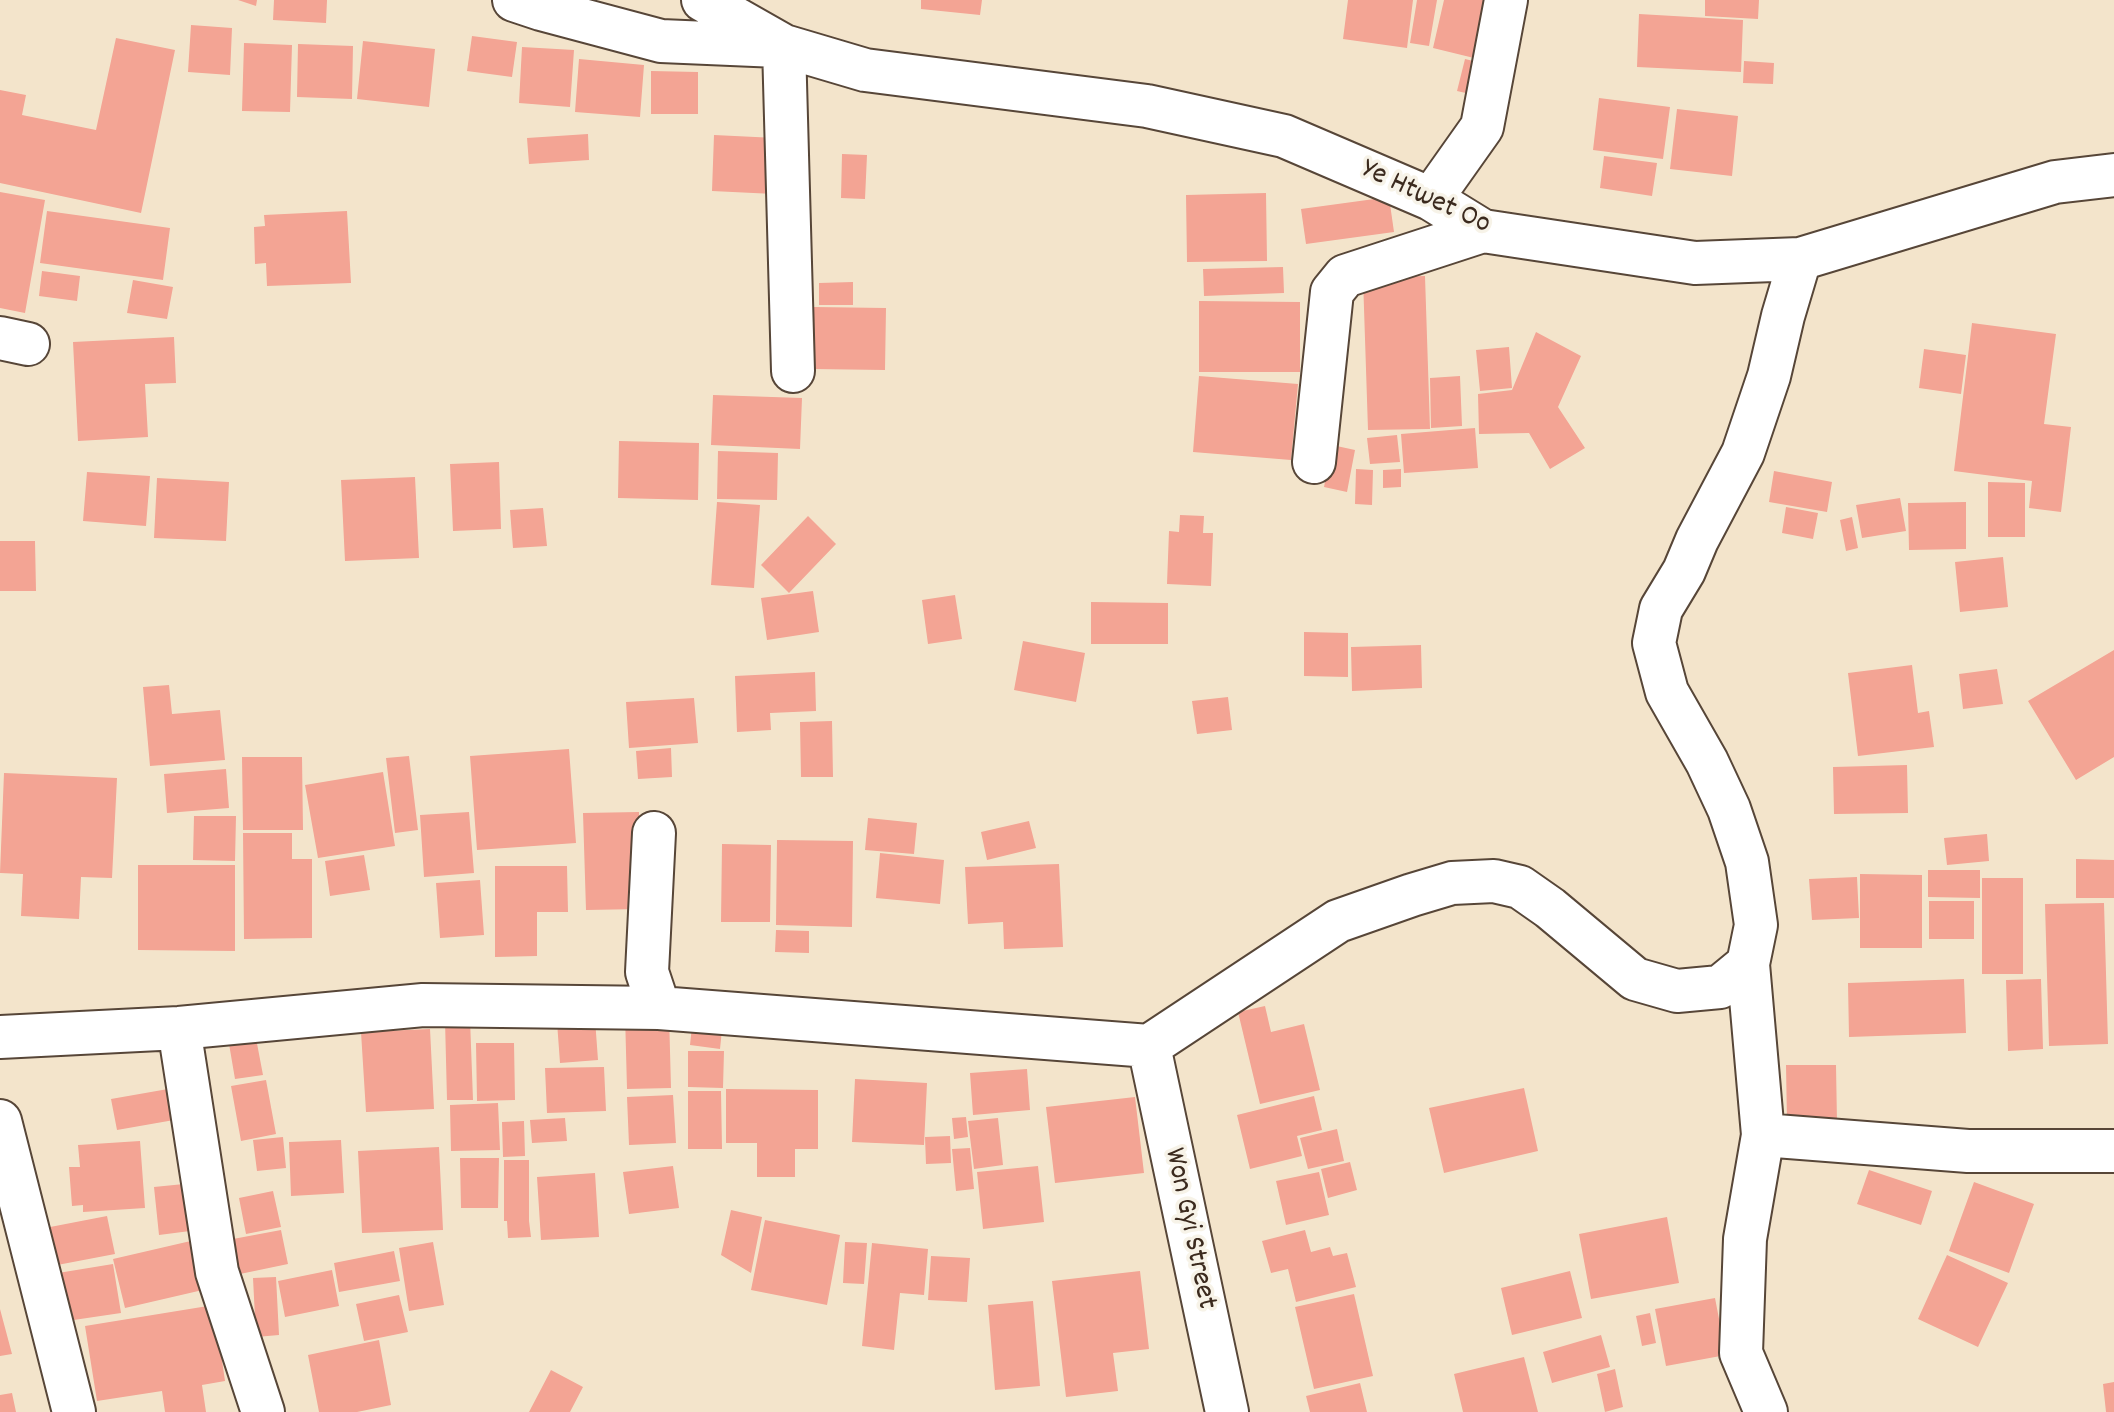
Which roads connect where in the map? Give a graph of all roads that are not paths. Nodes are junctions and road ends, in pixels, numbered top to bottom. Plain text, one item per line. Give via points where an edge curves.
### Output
1 (514, 0) edge
2 (703, 0) edge
3 (1506, 0) edge
4 (784, 46) junction
5 (2114, 175) edge
6 (1431, 199) junction
7 (1483, 231) junction
8 (1800, 259) junction
9 (793, 371) dead end
10 (1314, 462) dead end
11 (654, 833) dead end
12 (1748, 964) junction
13 (659, 1008) junction
14 (179, 1028) junction
15 (0, 1037) edge
16 (1149, 1046) junction
17 (0, 1121) edge
18 (1763, 1135) junction
19 (2114, 1151) edge
20 (74, 1412) edge
21 (263, 1412) edge
22 (1227, 1412) edge
23 (1766, 1412) edge

1 - 4 street via 661,41
2 - 4 street
3 - 6 street via 1482,127
4 - 6 street, Ye Htwet Oo via 865,70 1147,106 1284,136
4 - 9 street
5 - 8 street, Ye Htwet Oo via 2055,182
6 - 7 street, Ye Htwet Oo
7 - 8 street, Ye Htwet Oo via 1695,263
7 - 10 street via 1345,276 1332,292
8 - 12 street via 1743,453 1661,609 1654,643 1667,692 1718,785 1747,862 1756,925
11 - 13 street via 647,972
12 - 16 street via 1720,987 1677,991 1635,979 1520,887 1494,881 1452,883 1338,921
12 - 18 street
13 - 14 street via 423,1005
13 - 16 street
14 - 15 street
14 - 21 street via 217,1272
16 - 22 street, Won Gyi Street
17 - 20 street
18 - 19 street via 1968,1151
18 - 23 street via 1745,1239 1741,1353

